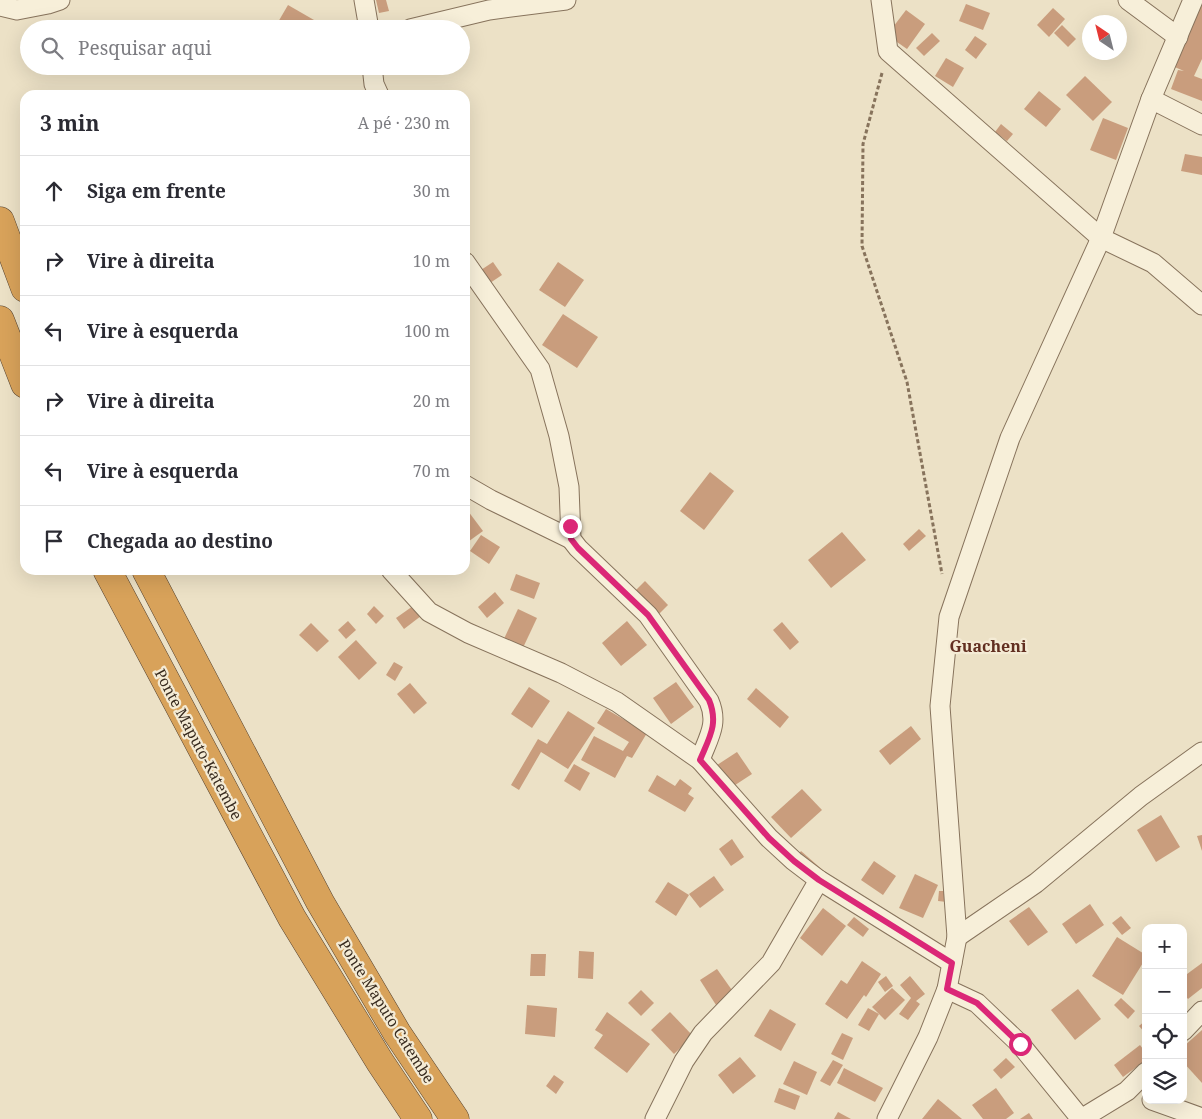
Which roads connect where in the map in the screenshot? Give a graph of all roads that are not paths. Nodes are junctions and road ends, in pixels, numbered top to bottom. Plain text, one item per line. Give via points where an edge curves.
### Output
1 (60, 0) edge
2 (364, 0) edge
3 (566, 0) edge
4 (882, 0) edge
5 (1128, 0) edge
6 (1193, 0) edge
7 (0, 6) edge
8 (367, 20) edge
9 (447, 20) edge
10 (1178, 37) junction
11 (373, 75) edge
12 (377, 90) edge
13 (1151, 100) junction
14 (1202, 125) edge
15 (0, 221) edge
16 (1101, 238) junction
17 (470, 269) edge
18 (20, 275) edge
19 (1202, 305) edge
20 (0, 320) edge
21 (20, 371) edge
22 (470, 488) edge
23 (571, 539) junction
24 (110, 575) edge
25 (149, 575) edge
26 (396, 575) edge
27 (1202, 752) edge
28 (700, 760) junction
29 (819, 880) junction
30 (957, 937) junction
31 (952, 963) junction
32 (947, 989) junction
33 (1202, 1011) edge
34 (1187, 1027) edge
35 (1142, 1076) edge
36 (1127, 1092) junction
37 (1142, 1097) edge
38 (1163, 1104) edge
39 (1202, 1118) edge
40 (418, 1119) edge
41 (455, 1119) edge
42 (655, 1119) edge
43 (887, 1119) edge
44 (1081, 1119) edge

1 - 7 street via 17,10
2 - 8 street
3 - 9 street via 489,10
4 - 16 street via 888,51
5 - 10 street
6 - 10 street
10 - 13 street
11 - 12 street
13 - 14 street
13 - 16 street
15 - 18 highway
16 - 19 street via 1153,263
16 - 30 street via 1010,438 949,617 940,706
17 - 23 street via 540,369 569,487
20 - 21 highway
22 - 23 street
23 - 28 street via 648,615 709,700 714,722
24 - 40 highway, Ponte Maputo-Katembe via 292,918
25 - 41 highway, Ponte Maputo Catembe via 320,902 397,1033
26 - 28 street via 429,612 617,702
27 - 30 street via 1141,796 1036,883
28 - 29 street via 769,838
29 - 31 street
29 - 42 street via 771,963 703,1034 684,1061
30 - 31 street
31 - 32 street
32 - 43 street via 928,1037
32 - 44 street via 977,1003 1020,1044
33 - 34 street
35 - 36 street
36 - 37 street
36 - 44 street
38 - 39 street

